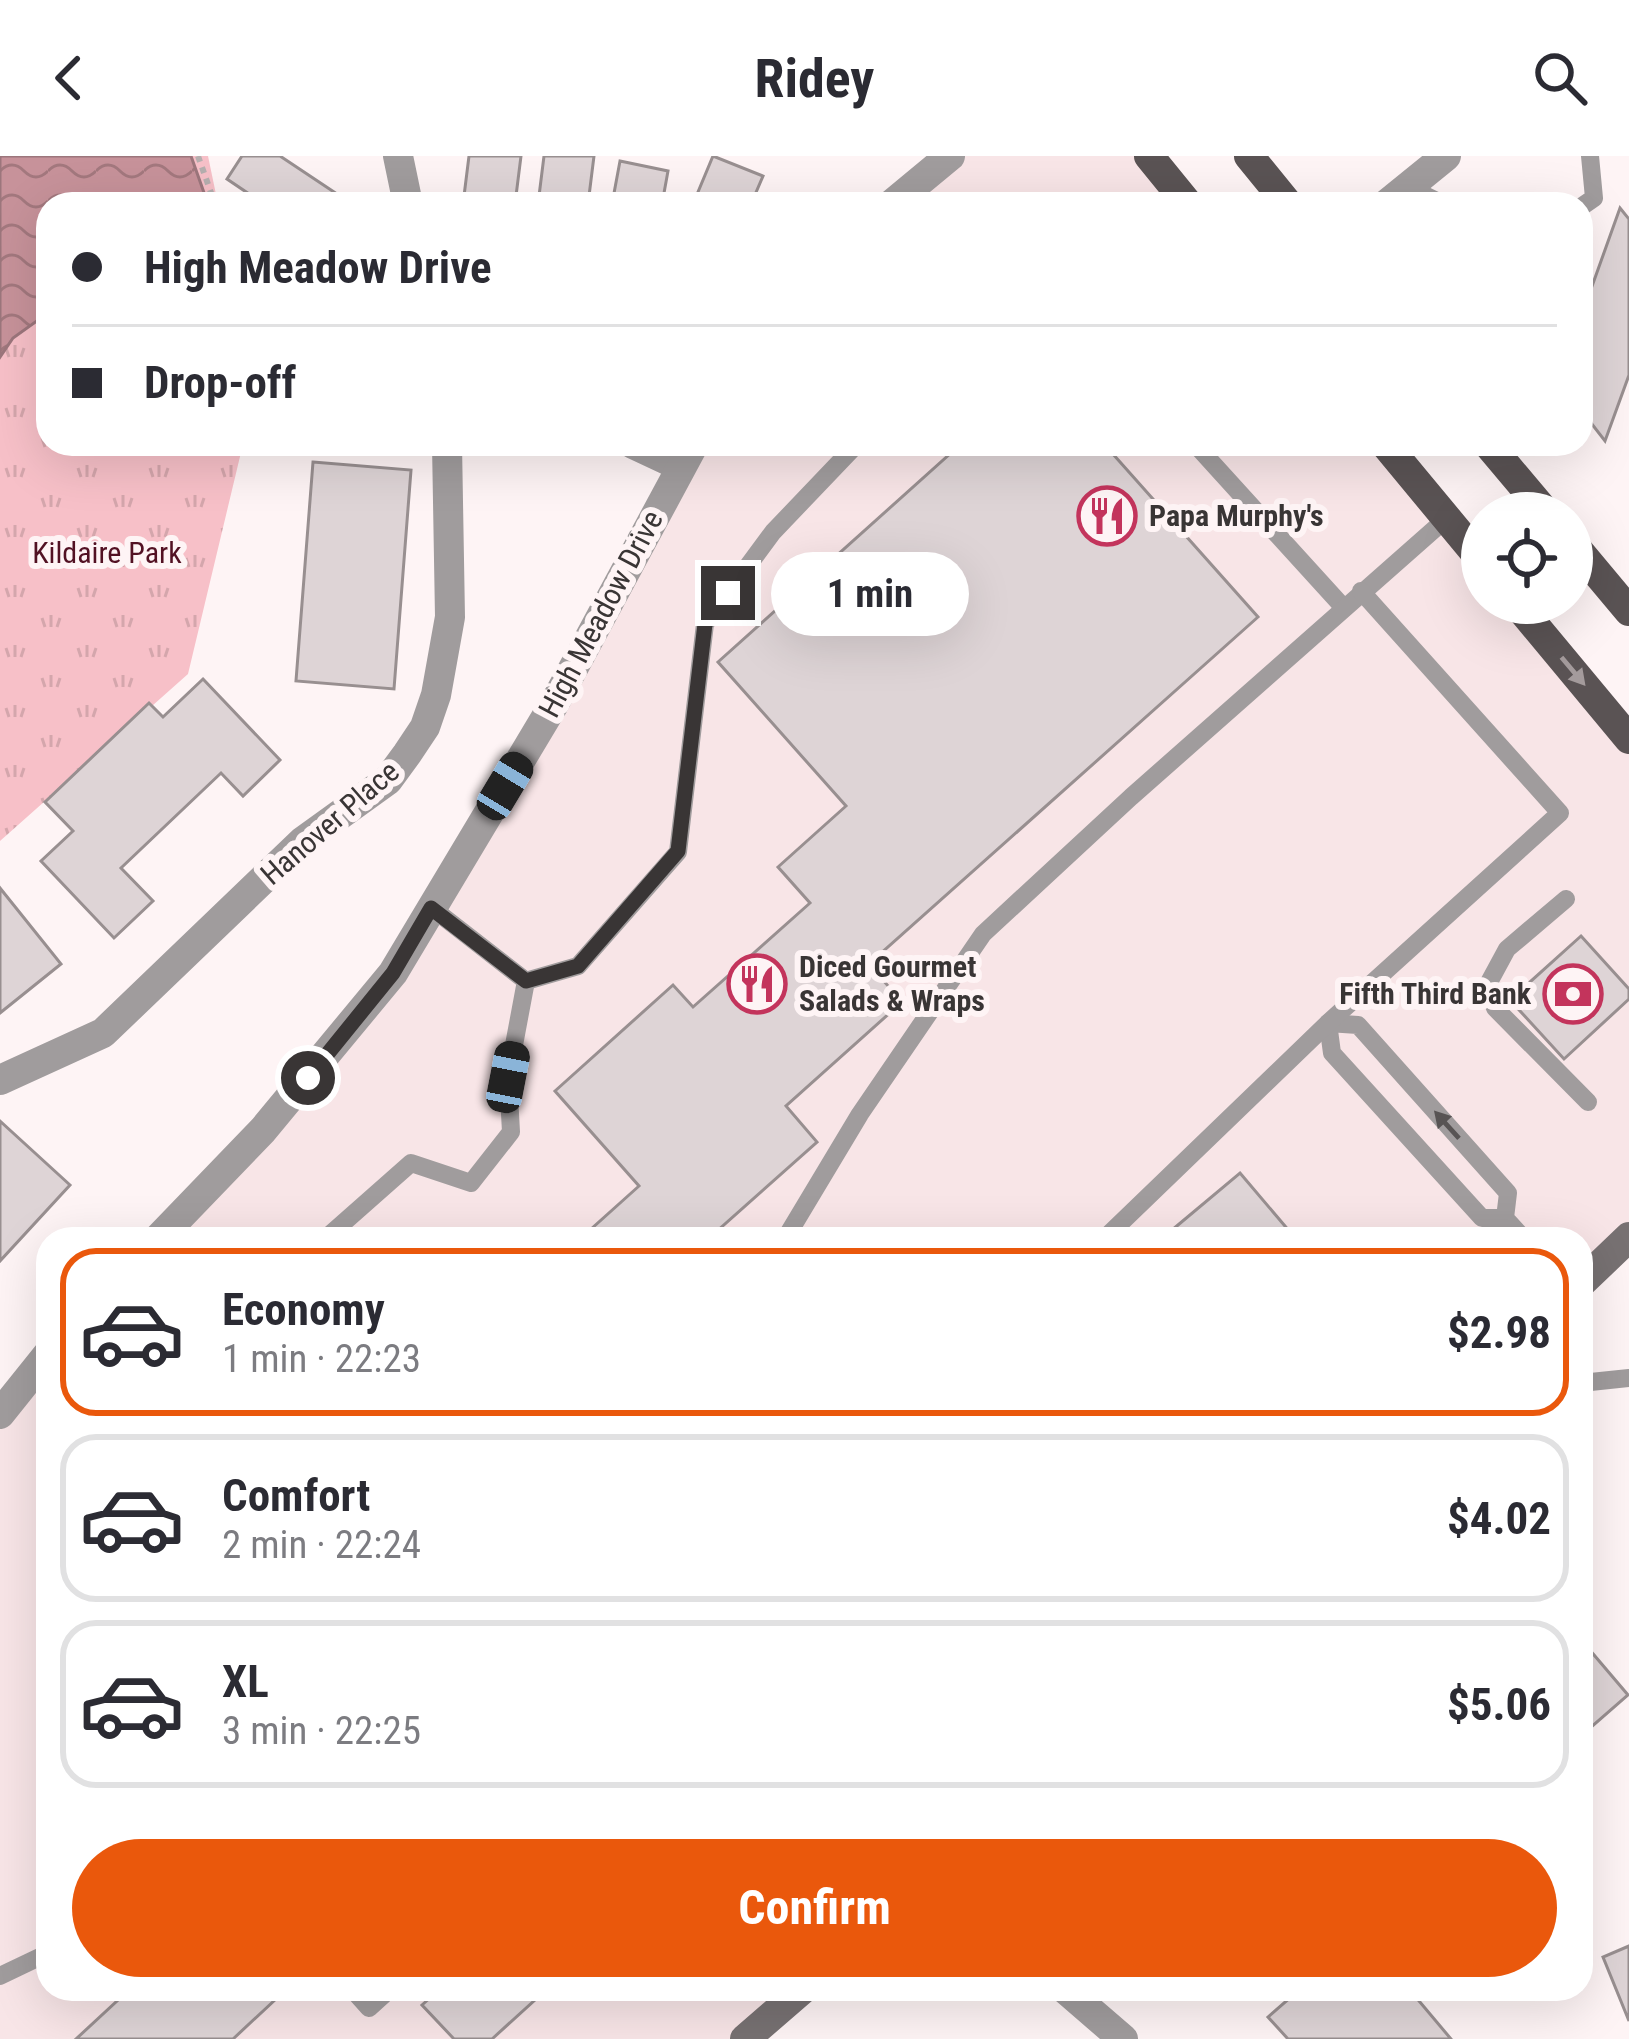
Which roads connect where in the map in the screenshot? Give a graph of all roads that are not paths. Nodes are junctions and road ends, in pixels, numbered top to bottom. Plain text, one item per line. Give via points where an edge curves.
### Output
1 (398, 156) edge
2 (950, 156) edge
3 (1149, 156) edge
4 (1249, 156) edge
5 (1446, 156) edge
6 (1590, 156) edge
7 (406, 192) edge
8 (906, 192) edge
9 (1178, 192) edge
10 (1278, 192) edge
11 (1402, 192) edge
12 (1593, 199) edge
13 (447, 456) edge
14 (686, 456) edge
15 (846, 456) edge
16 (1206, 456) edge
17 (1395, 456) edge
18 (1499, 456) edge
19 (1529, 492) edge
20 (1447, 518) junction
21 (1461, 535) edge
22 (1593, 568) edge
23 (1360, 592) junction
24 (1343, 608) junction
25 (1629, 611) edge
26 (1533, 624) edge
27 (1629, 740) edge
28 (1566, 899) dead end
29 (431, 908) junction
30 (526, 981) junction
31 (1328, 1023) junction
32 (0, 1080) edge
33 (1588, 1102) dead end
34 (1505, 1218) junction
35 (170, 1227) edge
36 (339, 1227) edge
37 (791, 1227) edge
38 (1116, 1227) edge
39 (1513, 1227) edge
40 (1629, 1237) edge
41 (1593, 1272) edge
42 (36, 1369) edge
43 (1629, 1378) edge
44 (1593, 1382) edge
45 (0, 1414) edge
46 (36, 1959) edge
47 (0, 1976) edge
48 (788, 2001) edge
49 (1079, 2001) edge
50 (745, 2039) edge
51 (1123, 2039) edge

1 - 7 street
2 - 8 street
3 - 9 main road
4 - 10 main road
5 - 11 street
6 - 12 lane
13 - 32 street, Hanover Place via 450,617 436,695 407,754 388,780 302,842 103,1033
14 - 29 street, High Meadow Drive via 554,704
15 - 30 lane via 773,532 705,624 678,851 578,966
16 - 24 lane
17 - 20 main road
18 - 19 main road
20 - 21 main road
20 - 23 lane
22 - 25 main road
23 - 24 lane
23 - 31 lane via 1560,813
24 - 37 lane via 982,934
26 -> 27 main road
28 - 33 lane via 1507,949 1487,986 1495,1008
29 - 30 lane
29 - 35 street, High Meadow Drive via 331,1053
30 - 36 lane via 508,1077 511,1132 472,1183 411,1163
31 - 34 lane via 1332,1053 1482,1218
34 -> 31 lane via 1508,1193 1358,1025
31 - 38 lane
34 - 39 lane
40 - 41 main road
42 - 45 street
43 - 44 lane
46 - 47 lane
48 - 50 main road
49 - 51 street

